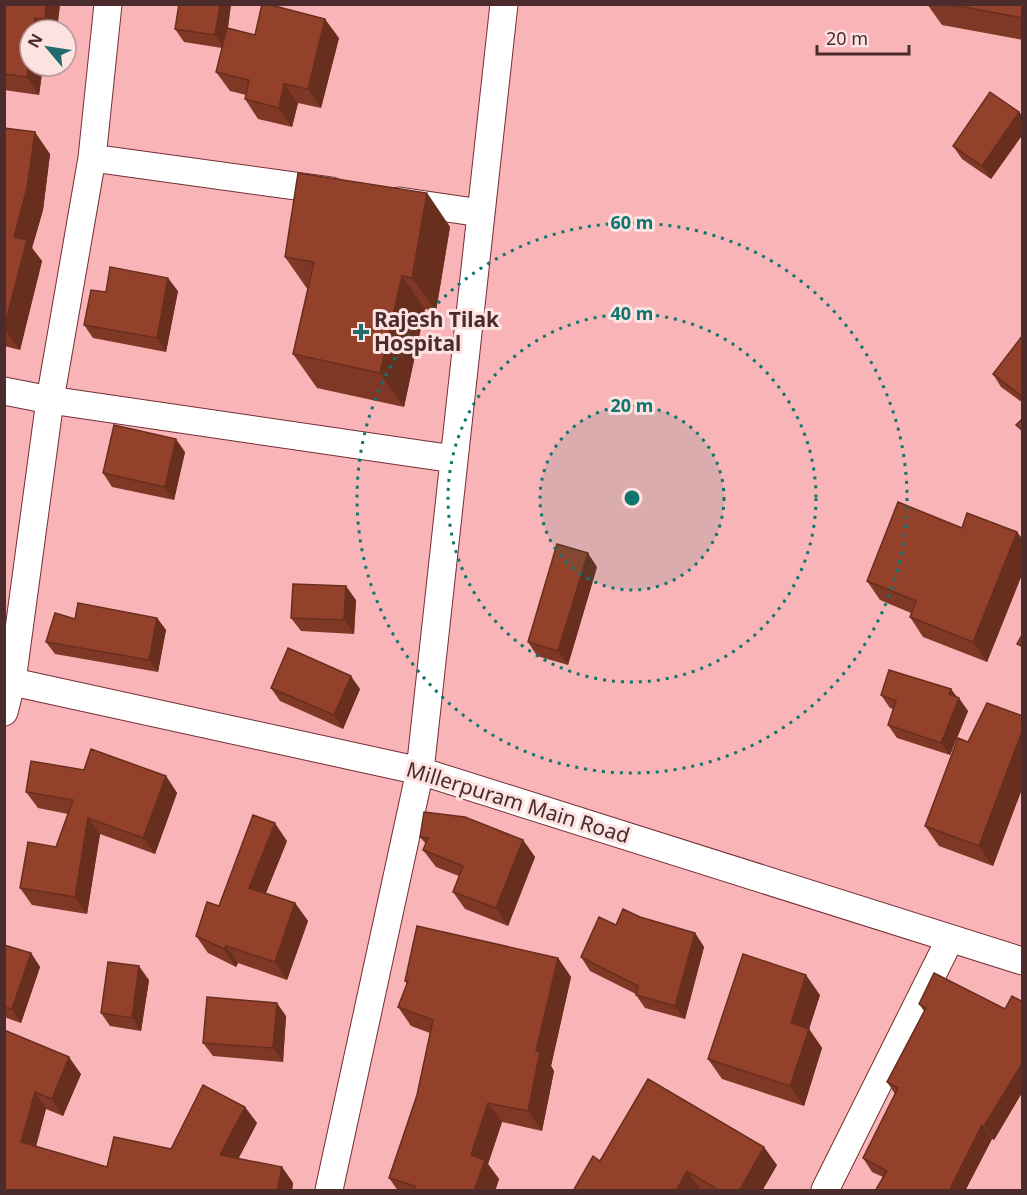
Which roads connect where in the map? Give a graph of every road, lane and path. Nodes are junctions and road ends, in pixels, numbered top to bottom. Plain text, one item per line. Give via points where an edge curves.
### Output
1 (108, 4) edge
2 (504, 4) edge
3 (92, 158) junction
4 (481, 213) junction
5 (4, 391) edge
6 (50, 400) junction
7 (454, 459) junction
8 (8, 680) edge
9 (4, 712) edge
10 (420, 771) junction
11 (950, 939) junction
12 (1023, 961) edge
13 (329, 1191) edge
14 (825, 1191) edge

1 - 3 street
2 - 4 street
3 - 4 street
3 - 6 street
4 - 7 street
5 - 6 street
6 - 7 street
6 - 8 street
7 - 10 street
8 - 9 street
8 - 10 street, Millerpuram Main Road
10 - 11 street, Millerpuram Main Road
10 - 13 street
11 - 12 street, Millerpuram Main Road
11 - 14 street

